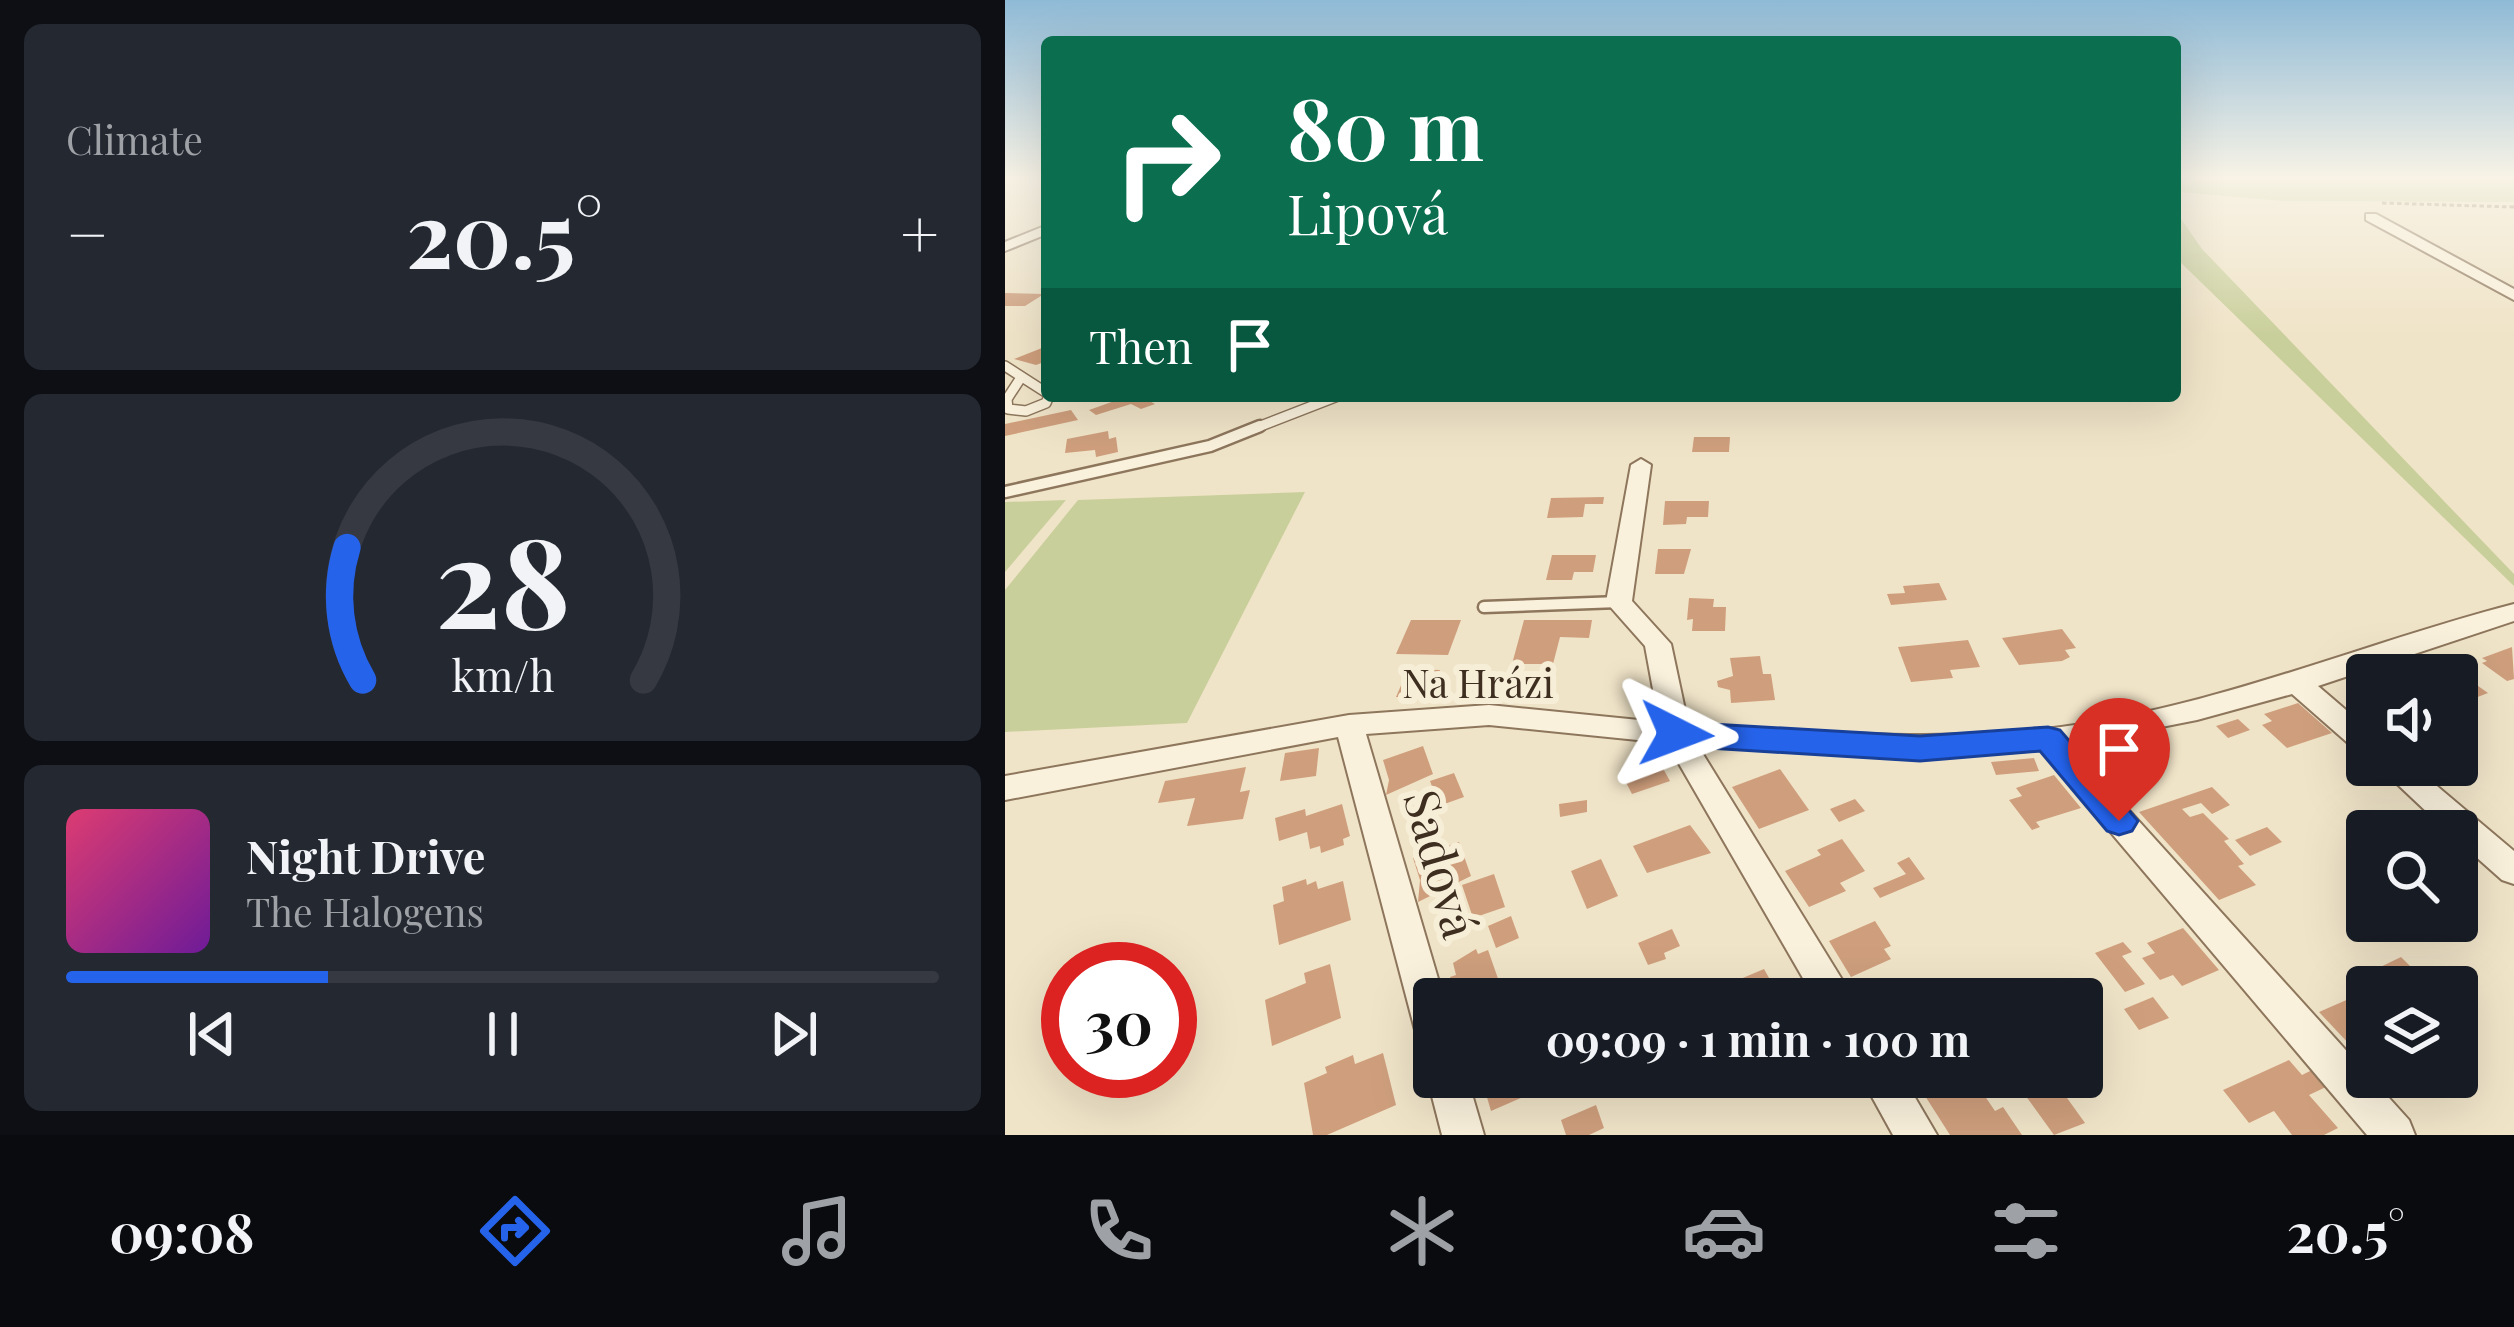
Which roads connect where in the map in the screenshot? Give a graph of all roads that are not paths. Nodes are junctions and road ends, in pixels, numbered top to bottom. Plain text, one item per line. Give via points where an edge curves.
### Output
1 (2391, 229) edge
2 (1041, 232) edge
3 (1005, 247) edge
4 (2514, 295) edge
5 (1005, 366) edge
6 (1020, 379) junction
7 (1041, 391) edge
8 (1046, 402) edge
9 (1323, 402) edge
10 (1641, 466) dead end
11 (1005, 492) edge
12 (1619, 602) junction
13 (1484, 607) dead end
14 (2514, 612) edge
15 (2297, 683) junction
16 (1349, 725) junction
17 (2346, 725) edge
18 (1676, 734) junction
19 (2048, 739) junction
20 (2416, 786) edge
21 (1005, 788) edge
22 (2514, 870) edge
23 (1420, 978) edge
24 (1822, 978) edge
25 (1453, 1098) edge
26 (1893, 1098) edge
27 (1463, 1135) edge
28 (1915, 1135) edge
29 (2394, 1135) edge

1 - 4 street
2 - 3 street
5 - 6 lane
6 - 7 lane
6 - 8 lane via 1008,409
9 - 11 lane via 1210,446
10 - 12 street
12 - 13 lane
12 - 18 street via 1658,644
14 - 15 street, Na Hrázi
15 - 17 street
15 - 19 street, Na Hrázi
16 - 18 street, Na Hrázi via 1489,715
16 - 21 street, Na Hrázi
16 - 23 street, Sadová
18 - 19 street, Na Hrázi via 1920,748
18 - 24 street
19 - 29 street
20 - 22 street
25 - 27 street
26 - 28 street

